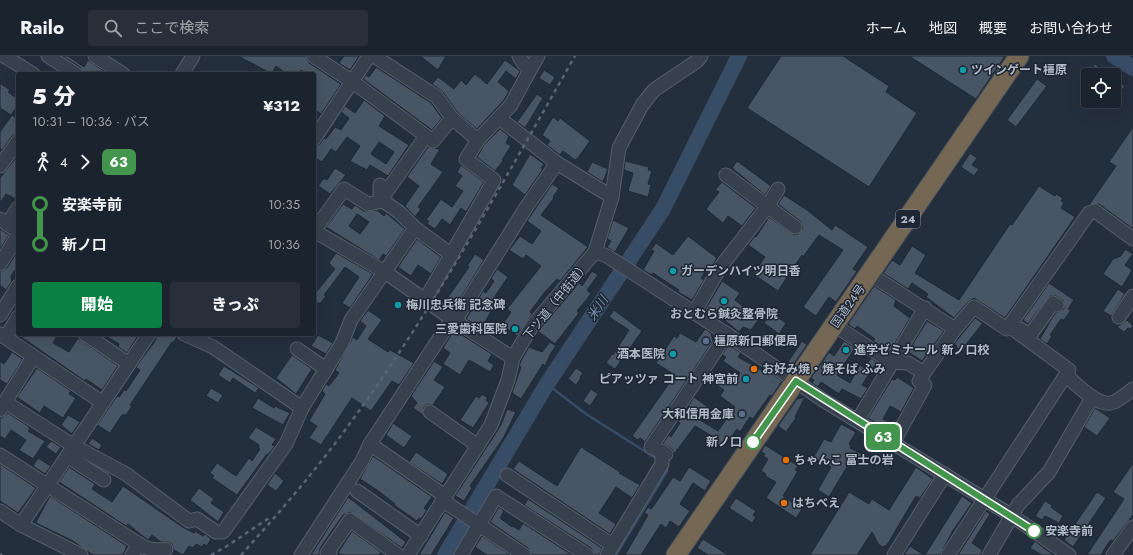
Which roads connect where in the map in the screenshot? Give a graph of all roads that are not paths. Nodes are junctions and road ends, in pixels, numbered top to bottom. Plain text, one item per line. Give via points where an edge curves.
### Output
1 (48, 56) edge
2 (94, 56) edge
3 (193, 56) edge
4 (313, 56) edge
5 (369, 56) edge
6 (374, 56) edge
7 (519, 56) edge
8 (538, 56) edge
9 (701, 56) edge
10 (1019, 56) edge
11 (3, 59) edge
12 (531, 68) junction
13 (28, 72) edge
14 (73, 72) edge
15 (120, 72) edge
16 (183, 72) edge
17 (352, 82) junction
18 (452, 118) junction
19 (499, 118) junction
20 (316, 136) edge
21 (426, 136) junction
22 (478, 140) junction
23 (16, 144) edge
24 (557, 164) junction
25 (0, 166) edge
26 (726, 175) dead end
27 (380, 185) dead end
28 (778, 189) dead end
29 (612, 197) junction
30 (382, 199) junction
31 (767, 207) junction
32 (16, 210) edge
33 (3, 222) edge
34 (795, 227) dead end
35 (316, 228) edge
36 (415, 228) junction
37 (16, 232) edge
38 (316, 232) edge
39 (16, 236) edge
40 (1133, 239) edge
41 (601, 254) junction
42 (452, 255) junction
43 (0, 264) edge
44 (386, 272) junction
45 (870, 274) junction
46 (16, 291) edge
47 (1133, 296) edge
48 (425, 300) junction
49 (1057, 306) dead end
50 (925, 308) junction
51 (694, 313) junction
52 (0, 315) edge
53 (1119, 317) dead end
54 (16, 320) edge
55 (454, 320) junction
56 (834, 325) junction
57 (1010, 325) junction
58 (955, 329) junction
59 (727, 334) junction
60 (3, 336) edge
61 (88, 336) edge
62 (148, 336) edge
63 (188, 336) edge
64 (297, 349) dead end
65 (33, 357) junction
66 (513, 358) junction
67 (891, 362) junction
68 (129, 364) junction
69 (326, 369) junction
70 (924, 373) junction
71 (1066, 375) junction
72 (796, 381) junction
73 (1133, 389) edge
74 (1092, 398) junction
75 (103, 403) junction
76 (2, 406) edge
77 (302, 408) junction
78 (430, 412) dead end
79 (858, 420) junction
80 (893, 443) junction
81 (370, 444) junction
82 (478, 446) junction
83 (71, 451) junction
84 (0, 455) edge
85 (945, 474) junction
86 (507, 475) dead end
87 (104, 480) dead end
88 (48, 485) junction
89 (358, 491) dead end
90 (443, 498) junction
91 (984, 499) junction
92 (0, 512) edge
93 (1012, 516) junction
94 (477, 522) junction
95 (21, 525) junction
96 (1133, 526) edge
97 (421, 536) junction
98 (166, 549) dead end
99 (136, 550) edge
100 (609, 550) edge
101 (81, 555) edge
102 (300, 555) edge
103 (330, 555) edge
104 (398, 555) edge
105 (408, 555) edge
106 (461, 555) edge
107 (524, 555) edge
108 (587, 555) edge
109 (676, 555) edge
110 (894, 555) edge
111 (948, 555) edge
112 (989, 555) edge
113 (1070, 555) edge
114 (1113, 555) edge

1 - 14 street
2 - 15 street
3 - 16 street
4 - 17 street
5 - 17 street
6 - 18 street via 437,97
7 - 12 street via 524,64
8 - 12 street
9 - 29 street, 下ツ道（中街道） via 654,90 642,105 619,148
10 - 45 highway, 国道24号 / 24
11 - 13 street
12 - 19 street via 511,105
17 - 20 street
17 - 21 street
18 - 21 street via 433,141
18 - 22 street
19 - 22 street
19 - 24 street
21 - 30 street
22 - 42 street via 466,159 494,180
23 - 25 street
24 - 29 street
24 - 55 street
26 - 31 street
27 - 30 street
28 - 31 street
29 - 41 street, 下ツ道（中街道）
30 - 35 street via 368,204 344,189
30 - 36 street
31 - 34 street
31 - 51 street via 719,269
32 - 33 street
33 - 37 street
36 - 42 street
36 - 44 street
38 - 44 street
39 - 43 street
40 - 57 street via 1095,212 1089,213
41 - 51 street
41 - 66 street, 下ツ道（中街道） via 532,326
42 - 48 street
44 - 48 street
44 - 69 street via 351,320 342,343
45 - 50 street
45 - 56 highway, 国道24号 / 24
46 - 52 street
47 - 53 street
48 - 55 street
49 - 57 street via 1053,303 1030,335
50 - 58 street
50 - 67 street
51 - 59 street
54 - 60 street
55 - 66 street
55 - 81 street
56 - 67 street
56 - 72 highway, 国道24号 / 24
57 - 58 street via 1007,329 974,307
57 - 71 street via 1069,370
58 - 70 street
59 - 72 street
59 - 100 street via 651,447 664,453 662,464
60 - 65 street
61 - 68 street
62 - 68 street
63 - 77 street via 213,348
64 - 69 street
65 - 75 street
65 - 76 street
66 - 82 street, 下ツ道（中街道） via 500,403
67 - 70 street via 908,363
67 - 79 street
68 - 75 street
69 - 77 street
70 - 80 street via 919,382 925,385
71 - 74 street
71 - 91 street
72 - 79 street
72 - 109 highway, 国道24号 / 24
73 - 74 street via 1113,403
74 - 93 street via 1050,472 1018,505
75 - 83 street
76 - 83 street
77 - 83 street via 286,444 223,532 216,532 197,519 189,521 126,474
78 - 82 street
79 - 80 street
80 - 85 street
81 - 90 street
81 - 102 street via 362,461
82 - 90 street, 下ツ道（中街道）
83 - 87 street
83 - 88 street
84 - 88 street
85 - 91 street
85 - 110 street
86 - 100 street
88 - 95 street
88 - 99 street
89 - 97 street
90 - 94 street
90 - 97 street, 下ツ道（中街道）
91 - 93 street
91 - 111 street
92 - 95 street
93 - 112 street
93 - 113 street
94 - 106 street
94 - 107 street
94 - 108 street via 496,496
95 - 101 street
96 - 114 street
97 - 105 street, 下ツ道（中街道）
98 - 99 street
103 - 104 street via 327,553 350,520

